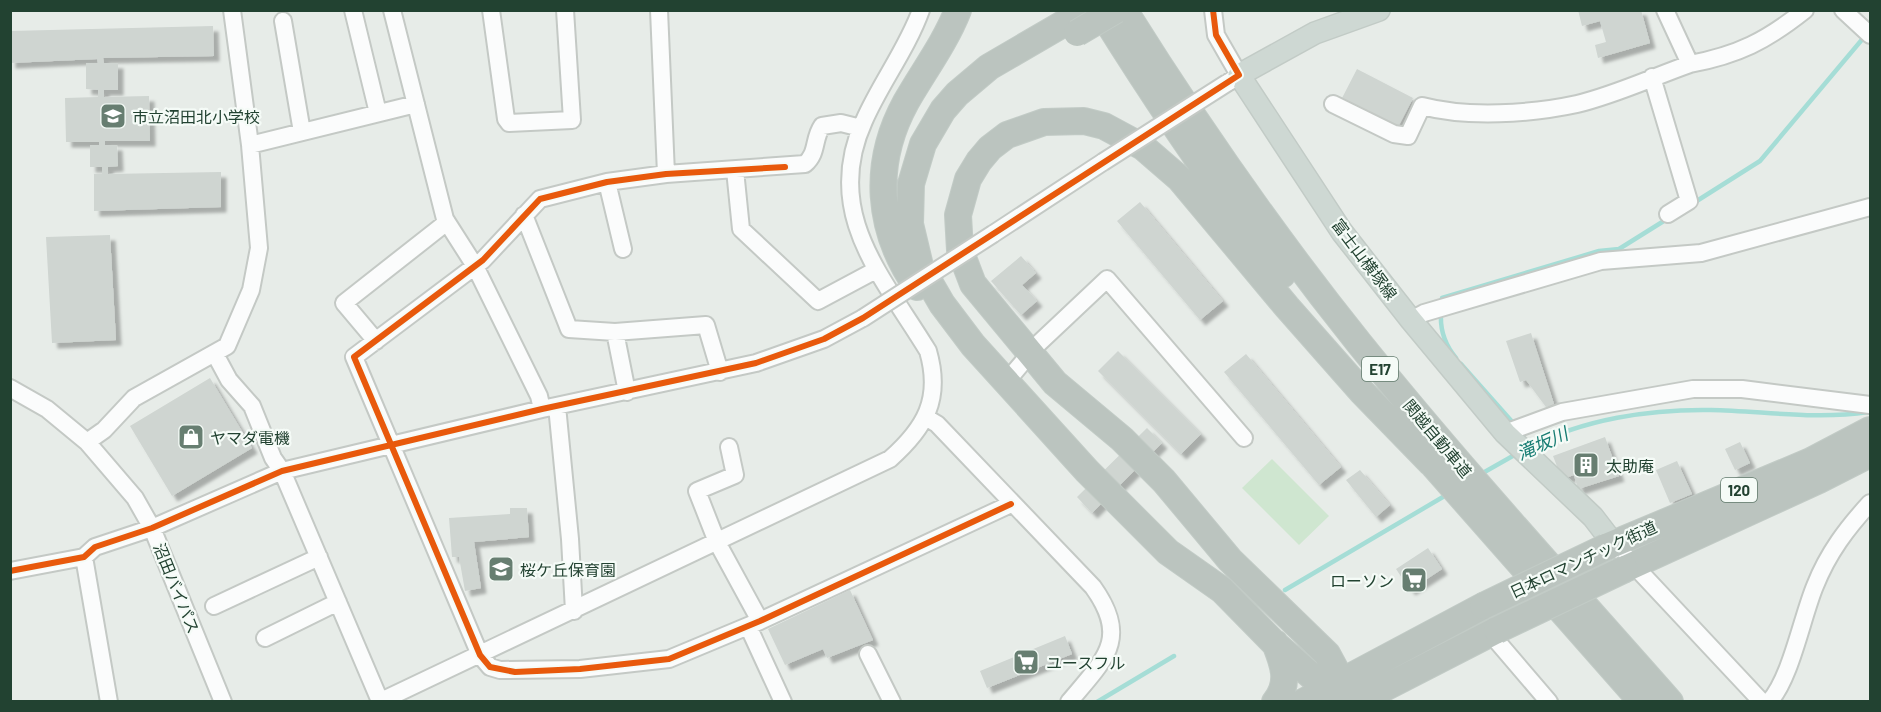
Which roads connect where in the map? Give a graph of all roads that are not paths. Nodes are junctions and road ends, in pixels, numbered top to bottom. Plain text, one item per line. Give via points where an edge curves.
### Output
1 (232, 10) edge
2 (353, 10) edge
3 (392, 10) edge
4 (491, 10) edge
5 (565, 10) edge
6 (659, 10) edge
7 (921, 10) edge
8 (958, 10) edge
9 (1100, 10) edge
10 (1116, 10) edge
11 (1124, 10) edge
12 (1137, 10) edge
13 (1213, 10) edge
14 (1379, 10) edge
15 (1665, 10) edge
16 (1805, 10) edge
17 (1843, 10) edge
18 (283, 21) dead end
19 (1078, 22) edge
20 (1870, 35) edge
21 (1690, 64) junction
22 (1652, 77) junction
23 (1233, 79) junction
24 (416, 104) junction
25 (1332, 104) dead end
26 (378, 114) junction
27 (861, 128) junction
28 (302, 132) junction
29 (250, 145) junction
30 (735, 170) junction
31 (666, 174) junction
32 (606, 182) junction
33 (1870, 207) edge
34 (1668, 213) dead end
35 (524, 215) junction
36 (447, 222) junction
37 (623, 249) dead end
38 (1291, 254) junction
39 (476, 266) junction
40 (876, 270) junction
41 (1411, 320) junction
42 (615, 332) junction
43 (376, 341) junction
44 (973, 345) junction
45 (215, 354) junction
46 (1019, 366) junction
47 (720, 372) junction
48 (10, 388) edge
49 (627, 392) junction
50 (1870, 405) edge
51 (550, 407) junction
52 (927, 418) junction
53 (1870, 430) edge
54 (1244, 438) dead end
55 (87, 442) junction
56 (391, 445) junction
57 (1516, 445) junction
58 (729, 447) dead end
59 (1870, 454) edge
60 (1431, 463) junction
61 (282, 471) junction
62 (1870, 502) edge
63 (1011, 504) junction
64 (152, 528) junction
65 (717, 542) junction
66 (1610, 545) junction
67 (84, 557) junction
68 (319, 557) junction
69 (1629, 566) junction
70 (10, 571) edge
71 (338, 602) junction
72 (214, 606) dead end
73 (574, 611) junction
74 (754, 623) junction
75 (1494, 632) junction
76 (265, 638) dead end
77 (1274, 643) junction
78 (480, 654) junction
79 (868, 654) dead end
80 (1339, 693) edge
81 (380, 701) edge
82 (109, 702) edge
83 (223, 702) edge
84 (783, 702) edge
85 (892, 702) edge
86 (1069, 702) edge
87 (1275, 702) edge
88 (1303, 702) edge
89 (1357, 702) edge
90 (1549, 702) edge
91 (1642, 702) edge
92 (1670, 702) edge
93 (1762, 702) edge
94 (1769, 702) edge

1 - 29 street
2 - 26 street
3 - 24 street
4 - 5 street via 509,123 572,120
6 - 31 street
7 - 27 street
8 - 44 highway via 895,125 885,158 883,190 888,230 907,273 937,312
9 - 60 highway, 関越自動車道 / E17 via 1150,91 1272,262
10 - 19 highway, bridge
11 - 38 highway, 関越自動車道 / E17
12 - 38 highway
13 - 23 street via 1216,35
14 - 23 main road via 1315,33
15 - 21 street
16 - 21 street via 1759,44
17 - 20 street
18 - 28 street
19 - 44 highway via 989,67 957,94 932,128 915,164 910,224 920,266
19 - 46 highway via 972,102 945,135 929,177 926,198 933,257 955,297
21 - 22 street
22 - 25 street via 1579,103 1547,109 1447,112 1422,106 1408,136 1395,134
22 - 34 street via 1689,201
23 - 41 main road, 富士山横塚線 via 1342,232
23 - 47 street, bridge via 863,318 800,349
24 - 26 street
24 - 36 street
26 - 28 street
27 - 30 street via 841,123 822,126 805,164
27 - 40 street via 852,153 848,185 857,227
28 - 29 street
29 - 45 street via 259,248 240,320 227,346
30 - 31 street
30 - 40 street via 741,229 818,301
31 - 32 street
32 - 35 street via 540,200
32 - 37 street
33 - 41 street via 1701,253 1600,261
35 - 39 street
35 - 42 street via 569,329
36 - 39 street
36 - 43 street via 344,303
38 - 92 highway, 関越自動車道 / E17 via 1452,456
39 - 43 street
39 - 51 street via 539,396
40 - 52 street via 928,351 933,393
41 - 57 main road, 富士山横塚線
42 - 47 street via 705,325
42 - 49 street
43 - 56 street via 354,357
44 - 46 highway
45 - 55 street via 134,398
45 - 61 street via 229,380 252,406
46 - 54 street via 1107,279
46 - 60 highway via 965,268 958,234 961,197 979,161 1015,131 1063,120 1104,126 1143,147 1180,179 1294,315
46 - 77 highway via 1087,471 1167,552 1222,590
46 - 80 highway via 1055,383 1122,439 1164,481 1230,560 1327,654
47 - 49 street
48 - 55 street, 沼田バイパス via 47,409
49 - 51 street
50 - 57 street via 1742,389 1693,390 1562,412
51 - 56 street
51 - 73 street via 570,539
52 - 63 street via 938,424
52 - 65 street via 890,459
53 - 66 highway, 日本ロマンチック街道 / 120 via 1811,461
55 - 64 street, 沼田バイパス via 135,498
56 - 61 street
56 - 78 street
57 - 66 main road, 富士山横塚線 via 1593,517
58 - 65 street via 735,475 697,491
59 - 69 highway, 日本ロマンチック街道 / 120
60 - 91 highway, 関越自動車道 / E17
61 - 64 street
61 - 68 street
62 - 94 street via 1837,540 1821,570
63 - 74 street
63 - 86 street via 1093,587 1108,608 1111,642 1102,663
64 - 67 street via 95,547
64 - 83 street, 沼田バイパス
65 - 73 street
65 - 74 street
66 - 69 street
66 - 80 highway, 日本ロマンチック街道 / 120, bridge via 1483,606
67 - 70 street
67 - 82 street
68 - 71 street
68 - 72 street
69 - 75 highway, 日本ロマンチック街道 / 120, bridge
69 - 93 street
71 - 76 street
71 - 81 street
73 - 78 street
74 - 78 street via 669,659 580,669 500,670 490,667
74 - 84 street
75 - 89 highway, 日本ロマンチック街道 / 120
75 - 90 street
77 - 80 highway
77 - 87 highway via 1285,679
78 - 81 street
79 - 85 street
80 - 88 highway, 日本ロマンチック街道 / 120

